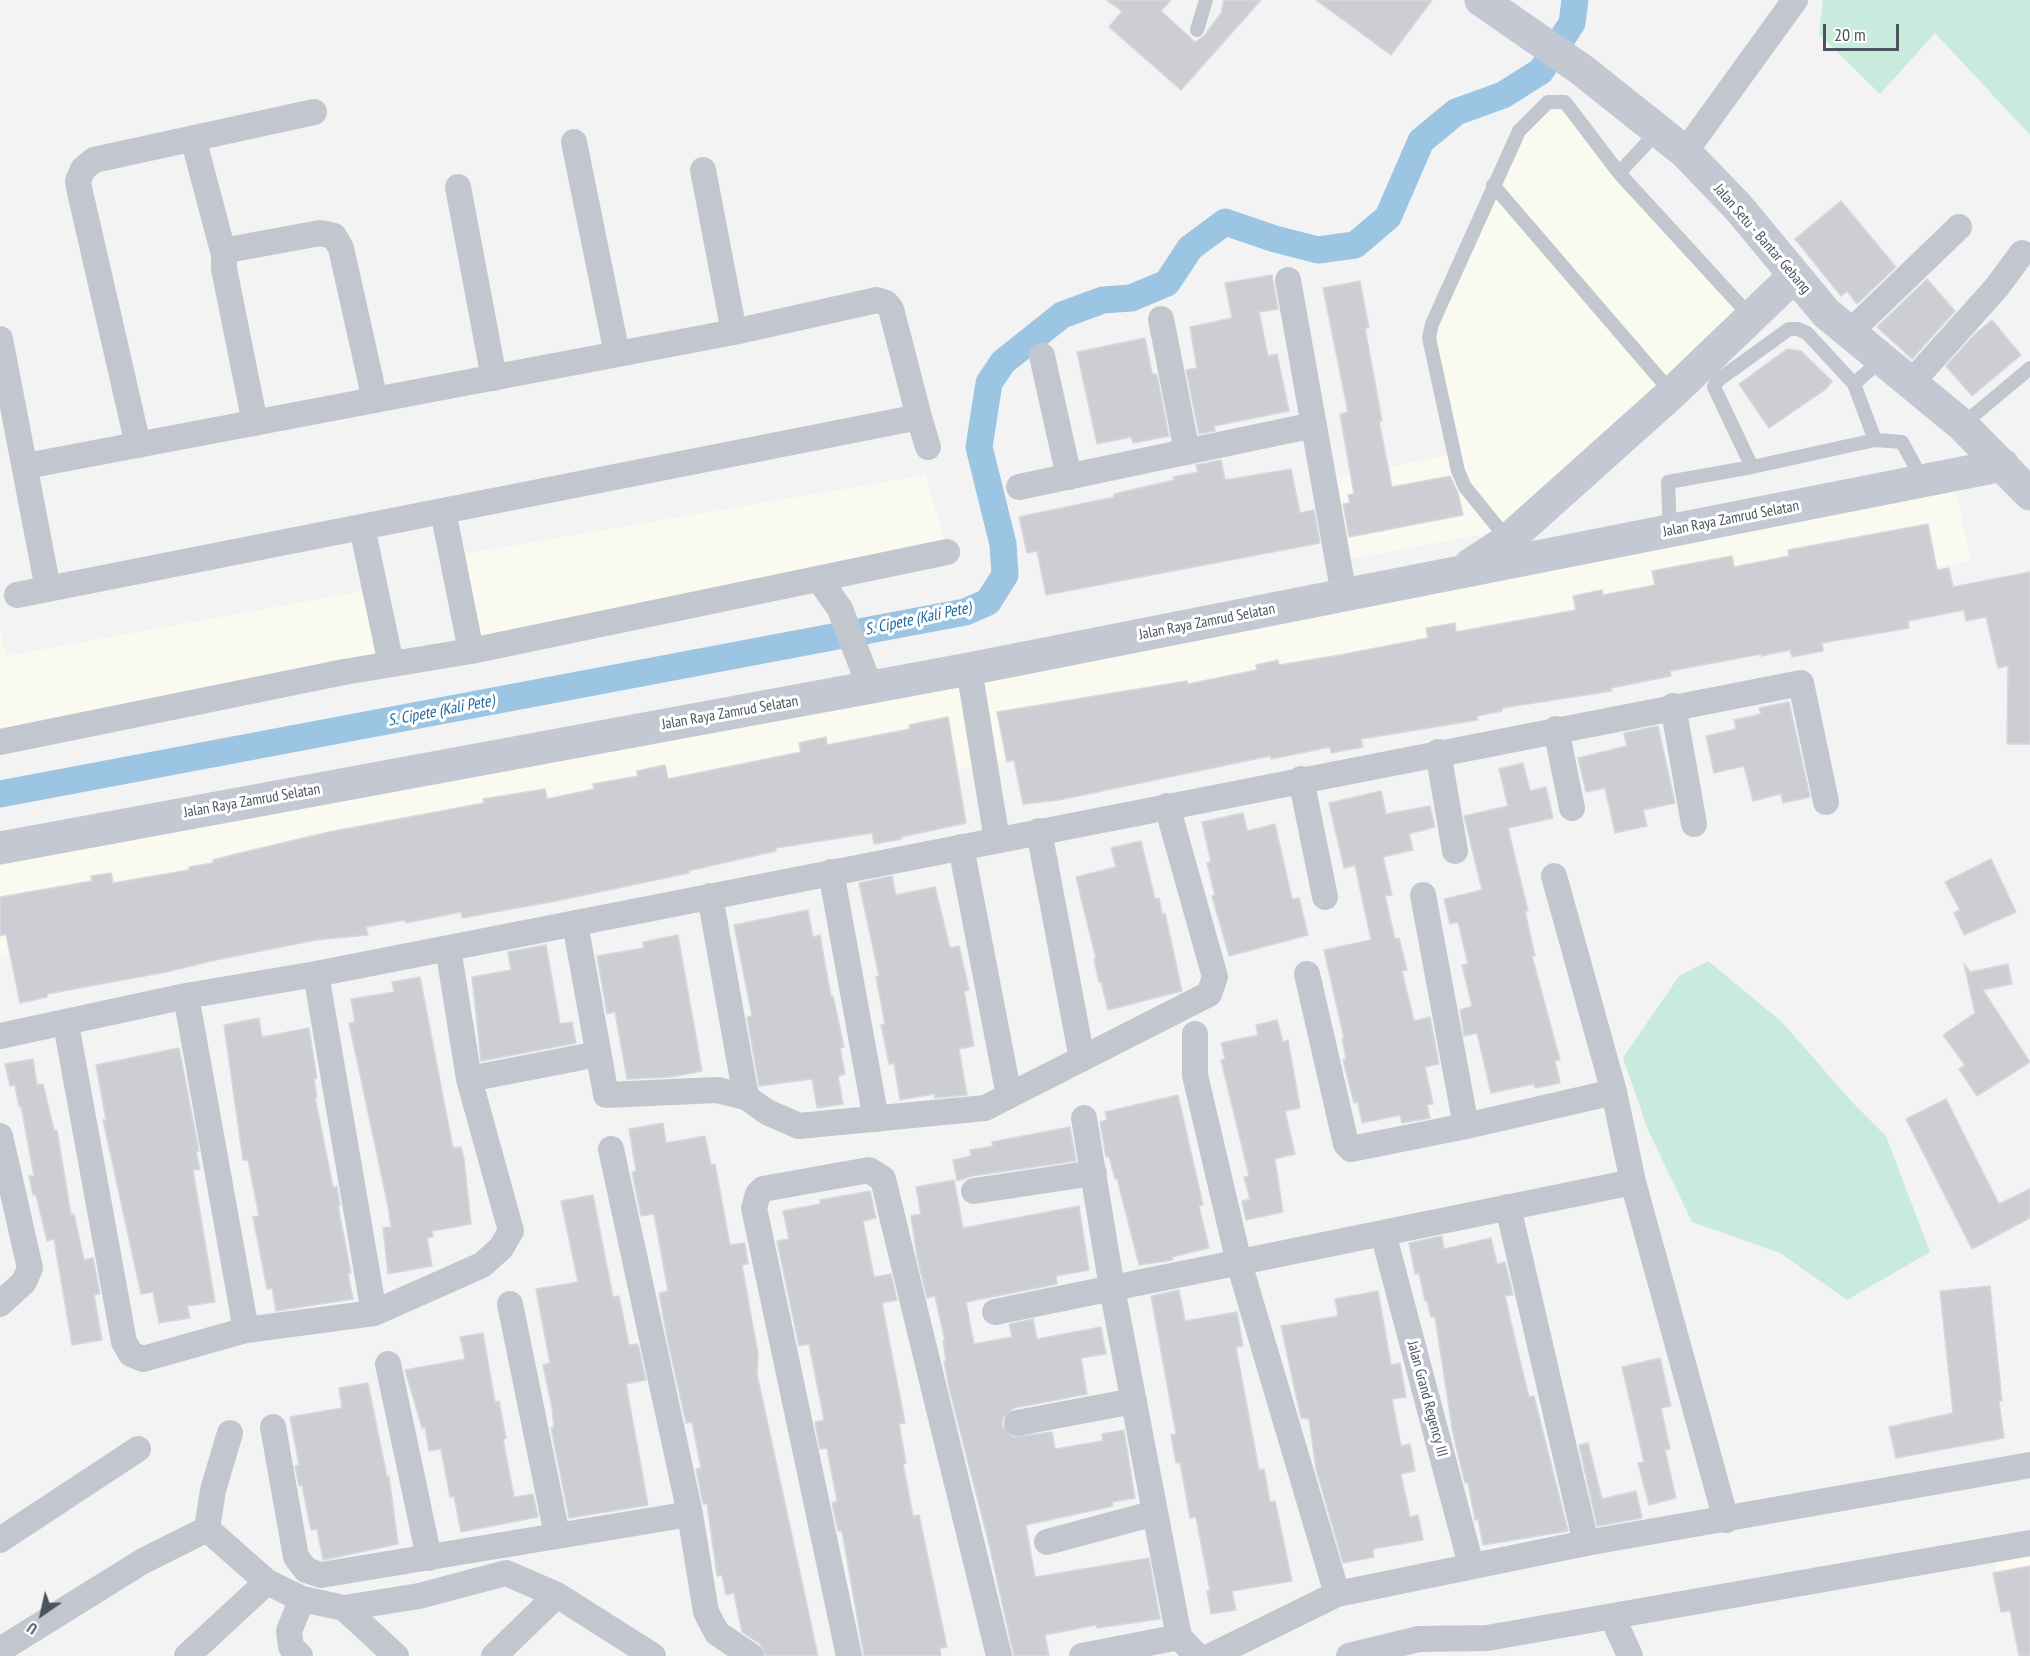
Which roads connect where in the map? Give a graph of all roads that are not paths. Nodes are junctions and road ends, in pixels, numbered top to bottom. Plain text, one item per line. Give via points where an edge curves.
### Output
1 (1206, 0) edge
2 (1795, 0) edge
3 (1494, 8) edge
4 (1197, 30) dead end
5 (314, 112) dead end
6 (1657, 132) junction
7 (193, 138) junction
8 (574, 142) dead end
9 (1684, 152) junction
10 (703, 170) dead end
11 (1619, 173) junction
12 (1492, 185) junction
13 (458, 187) dead end
14 (1959, 227) dead end
15 (2022, 253) dead end
16 (224, 255) junction
17 (1794, 276) junction
18 (1288, 280) dead end
19 (1752, 318) junction
20 (1161, 319) dead end
21 (734, 332) junction
22 (1849, 333) junction
23 (0, 339) edge
24 (617, 354) junction
25 (1042, 356) dead end
26 (1882, 359) junction
27 (2030, 368) edge
28 (494, 378) junction
29 (1911, 383) junction
30 (1854, 384) junction
31 (1672, 393) junction
32 (375, 400) junction
33 (920, 417) junction
34 (255, 423) junction
35 (1314, 425) junction
36 (1962, 425) junction
37 (1875, 440) junction
38 (138, 445) junction
39 (928, 447) dead end
40 (1187, 452) junction
41 (26, 466) junction
42 (1752, 467) junction
43 (1069, 477) junction
44 (1923, 481) junction
45 (2022, 482) edge
46 (1019, 487) dead end
47 (442, 511) junction
48 (362, 527) junction
49 (1670, 531) junction
50 (1508, 540) junction
51 (947, 552) dead end
52 (1459, 573) junction
53 (819, 579) junction
54 (48, 589) junction
55 (17, 595) dead end
56 (1344, 596) junction
57 (471, 651) junction
58 (391, 664) junction
59 (969, 669) junction
60 (865, 674) junction
61 (1672, 706) junction
62 (1556, 729) junction
63 (0, 742) edge
64 (1438, 752) junction
65 (1301, 779) junction
66 (1826, 802) dead end
67 (1167, 806) junction
68 (1572, 808) dead end
69 (1694, 824) dead end
70 (1039, 831) junction
71 (997, 840) junction
72 (961, 847) junction
73 (0, 848) edge
74 (1455, 850) dead end
75 (831, 872) junction
76 (1554, 876) dead end
77 (1423, 895) dead end
78 (710, 896) junction
79 (1325, 897) dead end
80 (575, 923) junction
81 (448, 948) junction
82 (316, 974) junction
83 (1306, 974) dead end
84 (186, 996) junction
85 (66, 1023) junction
86 (1195, 1034) dead end
87 (0, 1036) edge
88 (598, 1054) junction
89 (1082, 1059) junction
90 (469, 1080) junction
91 (1614, 1092) junction
92 (1009, 1096) junction
93 (746, 1097) junction
94 (1084, 1118) dead end
95 (876, 1119) junction
96 (1466, 1126) junction
97 (0, 1136) edge
98 (611, 1149) dead end
99 (1094, 1173) junction
100 (1633, 1182) junction
101 (974, 1191) dead end
102 (1508, 1207) junction
103 (1383, 1233) junction
104 (1239, 1263) junction
105 (1112, 1288) junction
106 (0, 1304) edge
107 (510, 1304) dead end
108 (995, 1312) dead end
109 (374, 1313) junction
110 (246, 1330) junction
111 (388, 1364) dead end
112 (1134, 1401) junction
113 (1017, 1423) dead end
114 (273, 1426) dead end
115 (230, 1433) dead end
116 (138, 1449) dead end
117 (2030, 1465) edge
118 (1155, 1513) junction
119 (690, 1514) junction
120 (1726, 1520) junction
121 (207, 1529) junction
122 (557, 1535) junction
123 (0, 1540) edge
124 (1047, 1542) dead end
125 (2030, 1543) edge
126 (1586, 1544) junction
127 (429, 1558) junction
128 (1471, 1565) junction
129 (267, 1582) junction
130 (1337, 1594) junction
131 (557, 1595) junction
132 (302, 1599) junction
133 (344, 1608) junction
134 (1612, 1616) junction
135 (1179, 1637) junction
136 (0, 1650) edge
137 (187, 1656) edge
138 (300, 1656) edge
139 (396, 1656) edge
140 (494, 1656) edge
141 (653, 1656) edge
142 (751, 1656) edge
143 (849, 1656) edge
144 (999, 1656) edge
145 (1083, 1656) edge
146 (1197, 1656) edge
147 (1211, 1656) edge
148 (1349, 1656) edge
149 (1630, 1656) edge

1 - 4 lane
2 - 9 street
3 - 6 street, Jalan Setu - Bantar Gebang via 1582,70
5 - 7 street
6 - 9 street, Jalan Setu - Bantar Gebang
6 - 11 lane
7 - 16 street
7 - 38 street via 94,160 82,169 78,181
8 - 24 street
9 - 17 street, Jalan Setu - Bantar Gebang via 1738,207
10 - 21 street
11 - 12 lane via 1565,102 1556,100 1548,102 1519,131
11 - 19 lane
12 - 31 lane
12 - 50 lane via 1432,324 1430,338 1458,471 1465,487
13 - 28 street
14 - 22 street
15 - 29 street
16 - 32 street via 233,249 320,232 334,236
16 - 34 street
17 - 19 street, Jalan Raya Zamrud Selatan
17 - 22 street, Jalan Setu - Bantar Gebang
18 - 35 street
19 - 31 street, Jalan Raya Zamrud Selatan
20 - 40 street
21 - 24 street
21 - 33 street via 877,300 886,303 891,309
22 - 26 street, Jalan Setu - Bantar Gebang
23 - 41 street
24 - 28 street
25 - 43 street
26 - 29 street, Jalan Setu - Bantar Gebang
26 - 30 lane
27 - 36 lane
28 - 32 street
29 - 36 street, Jalan Setu - Bantar Gebang
30 - 37 lane
30 - 42 lane via 1798,328 1789,329 1718,381 1714,387
31 - 50 street, Jalan Raya Zamrud Selatan
32 - 34 street
33 - 39 street
33 - 47 street
34 - 38 street
35 - 40 street
35 - 56 street
36 - 45 street, Jalan Setu - Bantar Gebang
37 - 42 lane
37 - 44 lane via 1902,442
38 - 41 street
40 - 43 street
41 - 54 street
42 - 49 lane via 1668,482
43 - 46 street
44 - 45 street, Jalan Raya Zamrud Selatan
44 - 49 street, Jalan Raya Zamrud Selatan
47 - 48 street
47 - 57 street
48 - 54 street
48 - 58 street
49 - 52 street, Jalan Raya Zamrud Selatan
50 - 52 street, Jalan Raya Zamrud Selatan
51 - 53 street
52 - 56 street, Jalan Raya Zamrud Selatan
53 - 57 street
53 - 60 street via 840,609
54 - 55 street
56 - 59 street, Jalan Raya Zamrud Selatan
57 - 58 street
58 - 63 street
59 - 60 street, Jalan Raya Zamrud Selatan
59 - 71 street
60 - 73 street, Jalan Raya Zamrud Selatan
61 - 62 street
61 - 66 street via 1801,683
61 - 69 street
62 - 64 street
62 - 68 street
64 - 65 street
64 - 74 street
65 - 67 street
65 - 79 street
67 - 70 street
67 - 89 street via 1215,977 1209,994
70 - 71 street
70 - 89 street
71 - 72 street
72 - 75 street
72 - 92 street
75 - 78 street
75 - 95 street
76 - 91 street
77 - 96 street
78 - 80 street
78 - 93 street
80 - 81 street
80 - 88 street
81 - 82 street
81 - 90 street
82 - 84 street
82 - 109 street
83 - 96 street via 1347,1147
84 - 85 street
84 - 110 street
85 - 87 street
85 - 110 street via 127,1348 143,1359
86 - 104 street via 1195,1075
88 - 90 street
88 - 93 street via 606,1095 717,1090
89 - 92 street
90 - 109 street via 511,1231 492,1259 483,1265
91 - 96 street
91 - 100 street
92 - 95 street via 985,1108
93 - 95 street via 767,1112 799,1126
94 - 99 street
97 - 106 street via 30,1268 24,1282
98 - 119 street
99 - 101 street
99 - 105 street
100 - 102 street
100 - 120 street
102 - 103 street
102 - 126 street
103 - 104 street
103 - 128 street, Jalan Grand Regency III
104 - 105 street
104 - 130 street
105 - 108 street
105 - 112 street
107 - 122 street
109 - 110 street
111 - 127 street
112 - 113 street
112 - 118 street
114 - 127 street via 296,1557 306,1570 321,1575
115 - 121 street via 213,1490
116 - 123 street
117 - 120 street
118 - 124 street
118 - 135 street
119 - 122 street
119 - 142 street via 706,1612 717,1633
120 - 126 street
121 - 129 street
121 - 136 street via 143,1561
122 - 127 street
125 - 134 street
126 - 128 street
128 - 130 street
129 - 132 street
129 - 137 street
130 - 147 street
131 - 133 street via 506,1573 419,1596
131 - 140 street
131 - 141 street
132 - 133 street
132 - 138 street via 290,1631 291,1647
133 - 139 street
134 - 148 street via 1487,1638 1419,1639
134 - 149 street
135 - 145 street
135 - 146 street
143 - 144 street via 754,1208 763,1189 869,1170 883,1179

